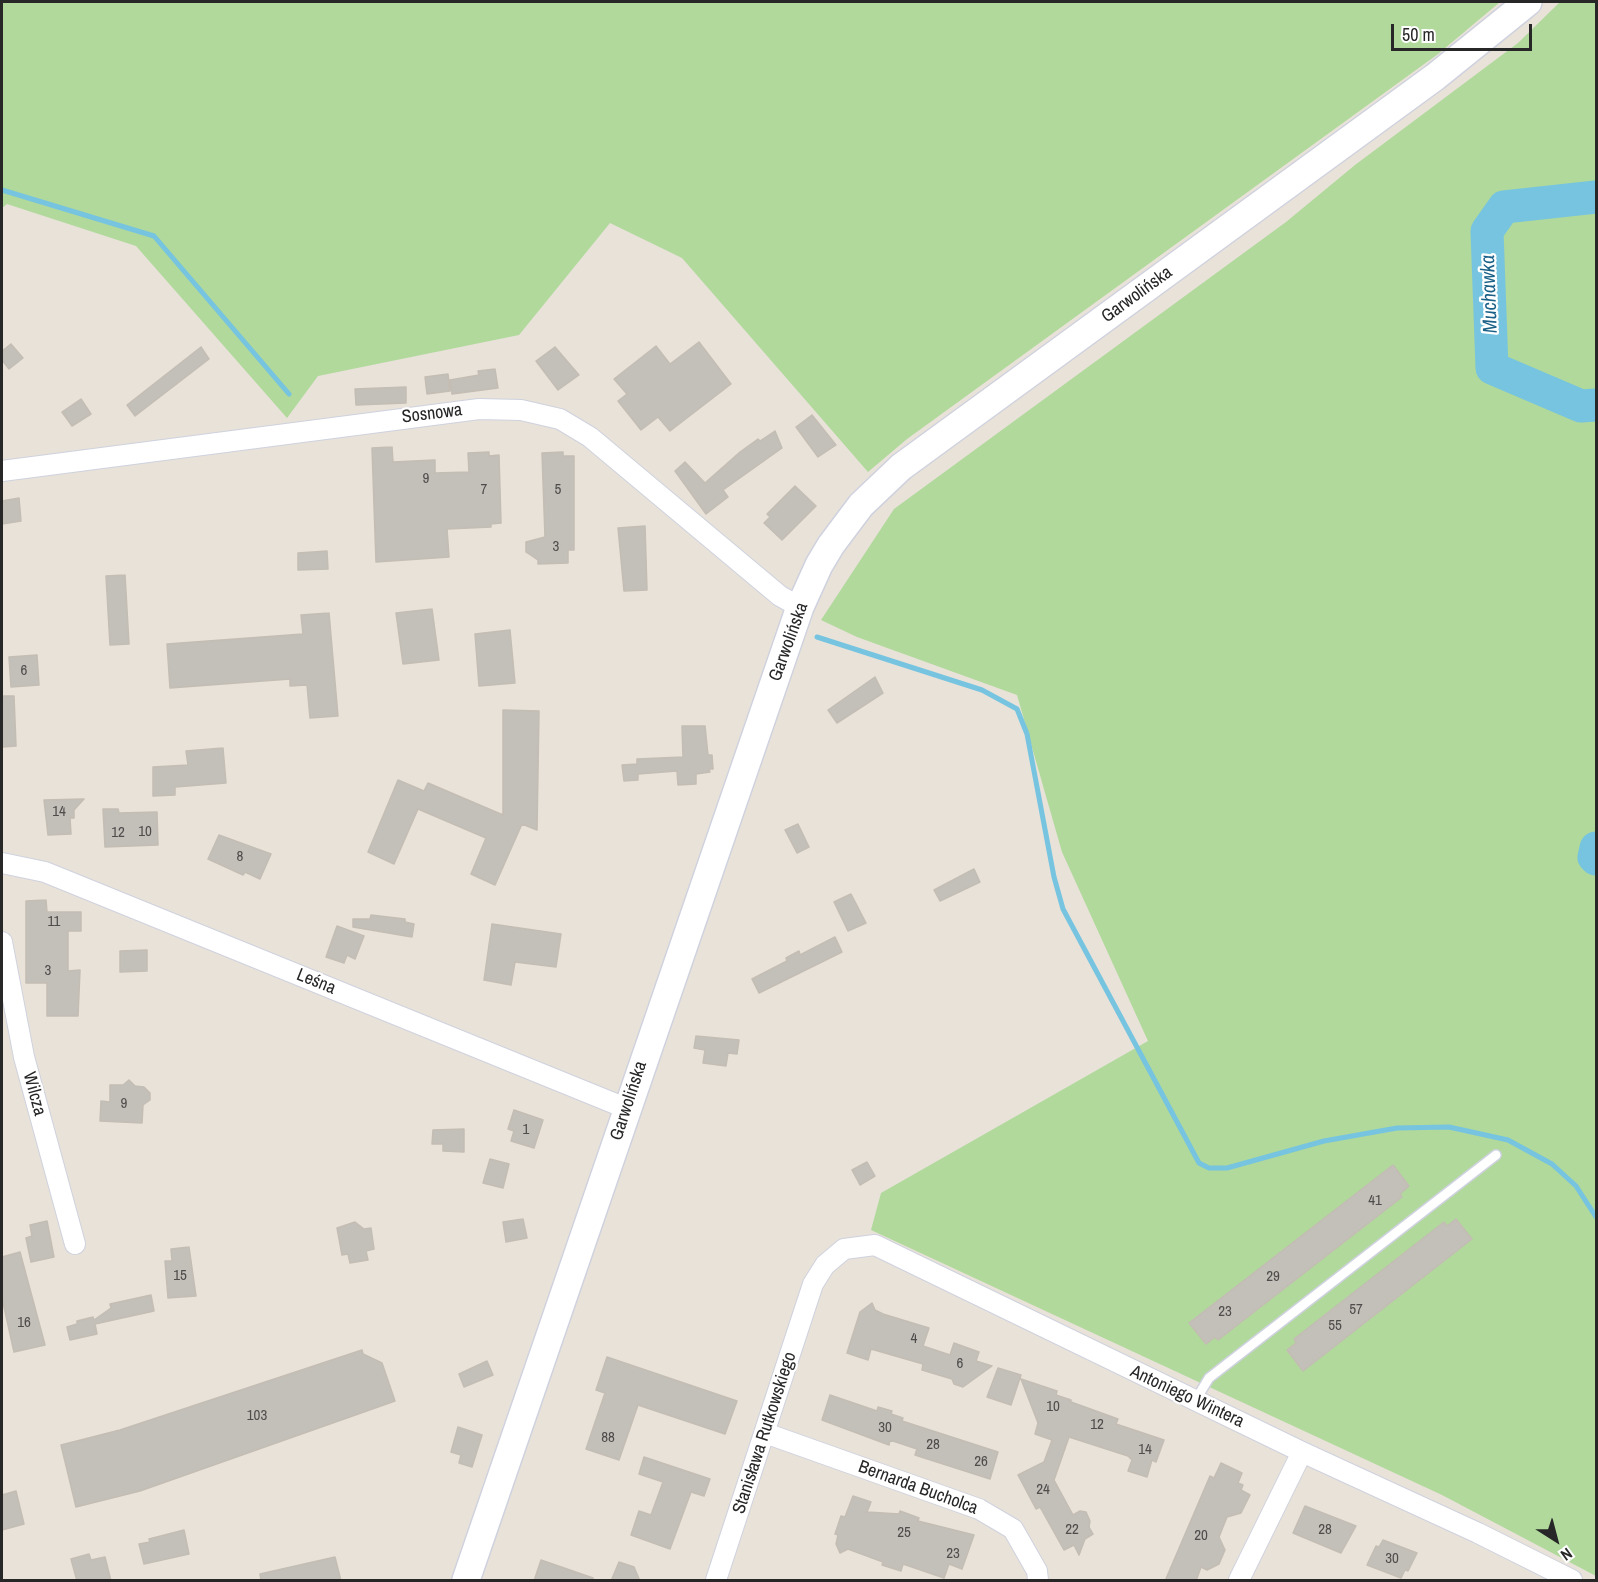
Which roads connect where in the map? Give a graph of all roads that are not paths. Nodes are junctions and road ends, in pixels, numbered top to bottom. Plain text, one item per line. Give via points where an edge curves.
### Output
1 (1528, 2) edge
2 (2, 471) edge
3 (800, 607) junction
4 (2, 863) edge
5 (2, 942) edge
6 (628, 1109) junction
7 (1496, 1155) dead end
8 (75, 1244) dead end
9 (813, 1284) joint
10 (1196, 1401) junction
11 (765, 1433) junction
12 (1302, 1452) junction
13 (1244, 1576) edge
14 (466, 1581) edge
15 (716, 1581) edge
16 (1038, 1581) edge
17 (1572, 1581) edge

1 - 3 main road, Garwolińska via 1436,77 902,467 844,526 819,565
2 - 3 street, Sosnowa via 479,409 521,410 560,419 590,437 780,596
3 - 6 main road, Garwolińska
4 - 6 street, Leśna via 45,872
5 - 8 street, Wilcza via 24,1057
6 - 14 main road, Garwolińska
7 - 10 lane via 1209,1378
9 - 10 street, Antoniego Wintera via 825,1265 844,1249 875,1245
9 - 11 street, Stanisława Rutkowskiego
10 - 12 street, Antoniego Wintera
11 - 15 street, Stanisława Rutkowskiego
11 - 16 street, Bernarda Bucholca via 979,1509 1013,1528 1037,1571
12 - 13 street
12 - 17 street, Antoniego Wintera

